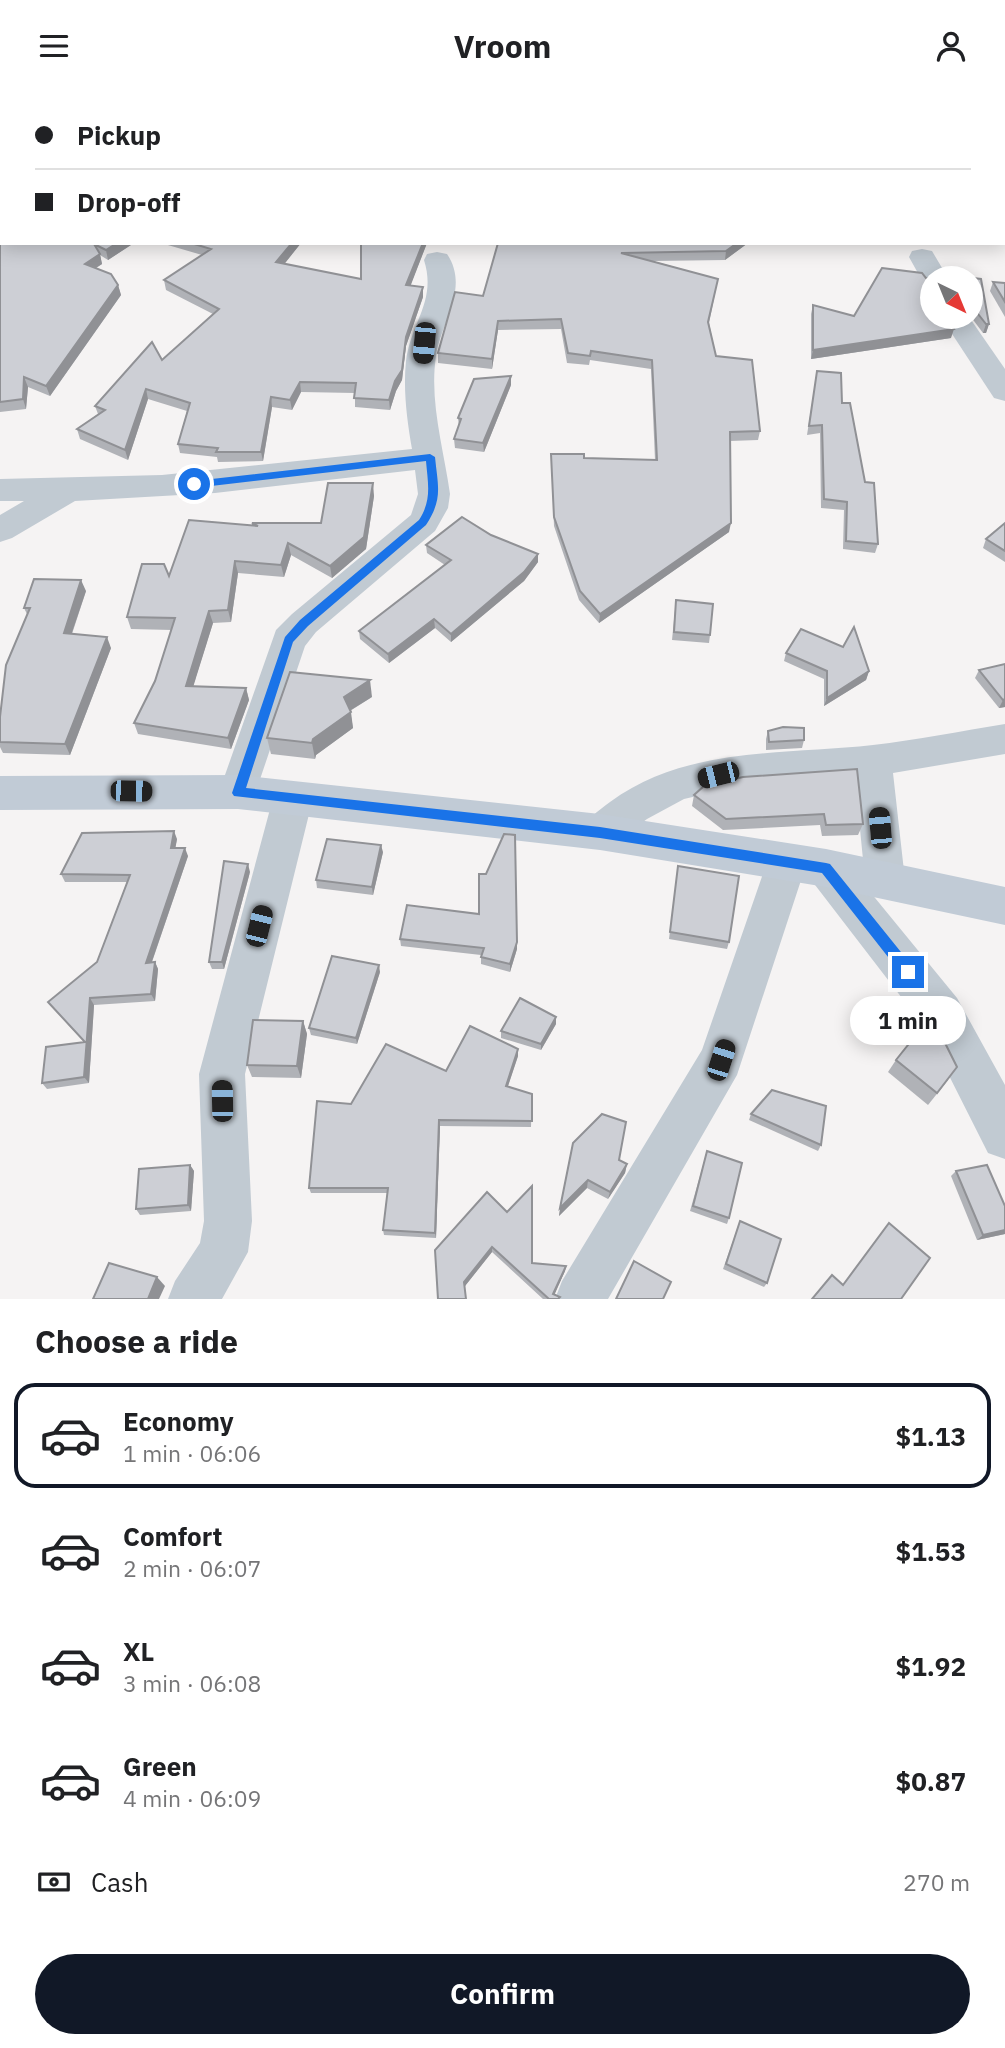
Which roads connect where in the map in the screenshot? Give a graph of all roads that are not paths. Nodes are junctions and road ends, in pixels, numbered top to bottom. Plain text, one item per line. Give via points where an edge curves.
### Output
1 (437, 260) dead end
2 (964, 329) edge
3 (1005, 391) edge
4 (430, 457) junction
5 (0, 490) edge
6 (66, 492) junction
7 (0, 530) edge
8 (1005, 739) edge
9 (873, 761) junction
10 (0, 793) edge
11 (239, 793) junction
12 (293, 798) junction
13 (600, 832) junction
14 (807, 865) junction
15 (885, 880) junction
16 (1005, 906) edge
17 (1005, 1136) edge
18 (192, 1299) edge
19 (580, 1299) edge

1 - 4 street via 444,278 440,305 424,343 420,382
2 - 3 street
4 - 6 street via 220,482
4 - 11 street via 434,494 423,523 289,640
5 - 6 street
6 - 7 street
8 - 9 street
9 - 13 street via 740,770 675,785 633,807
9 - 15 street
10 - 11 street
11 - 12 street
12 - 13 street
12 - 18 street via 222,1074 228,1221 223,1252
13 - 14 street
14 - 15 street
14 - 17 street via 941,1013
14 - 19 street via 721,1060
15 - 16 street

